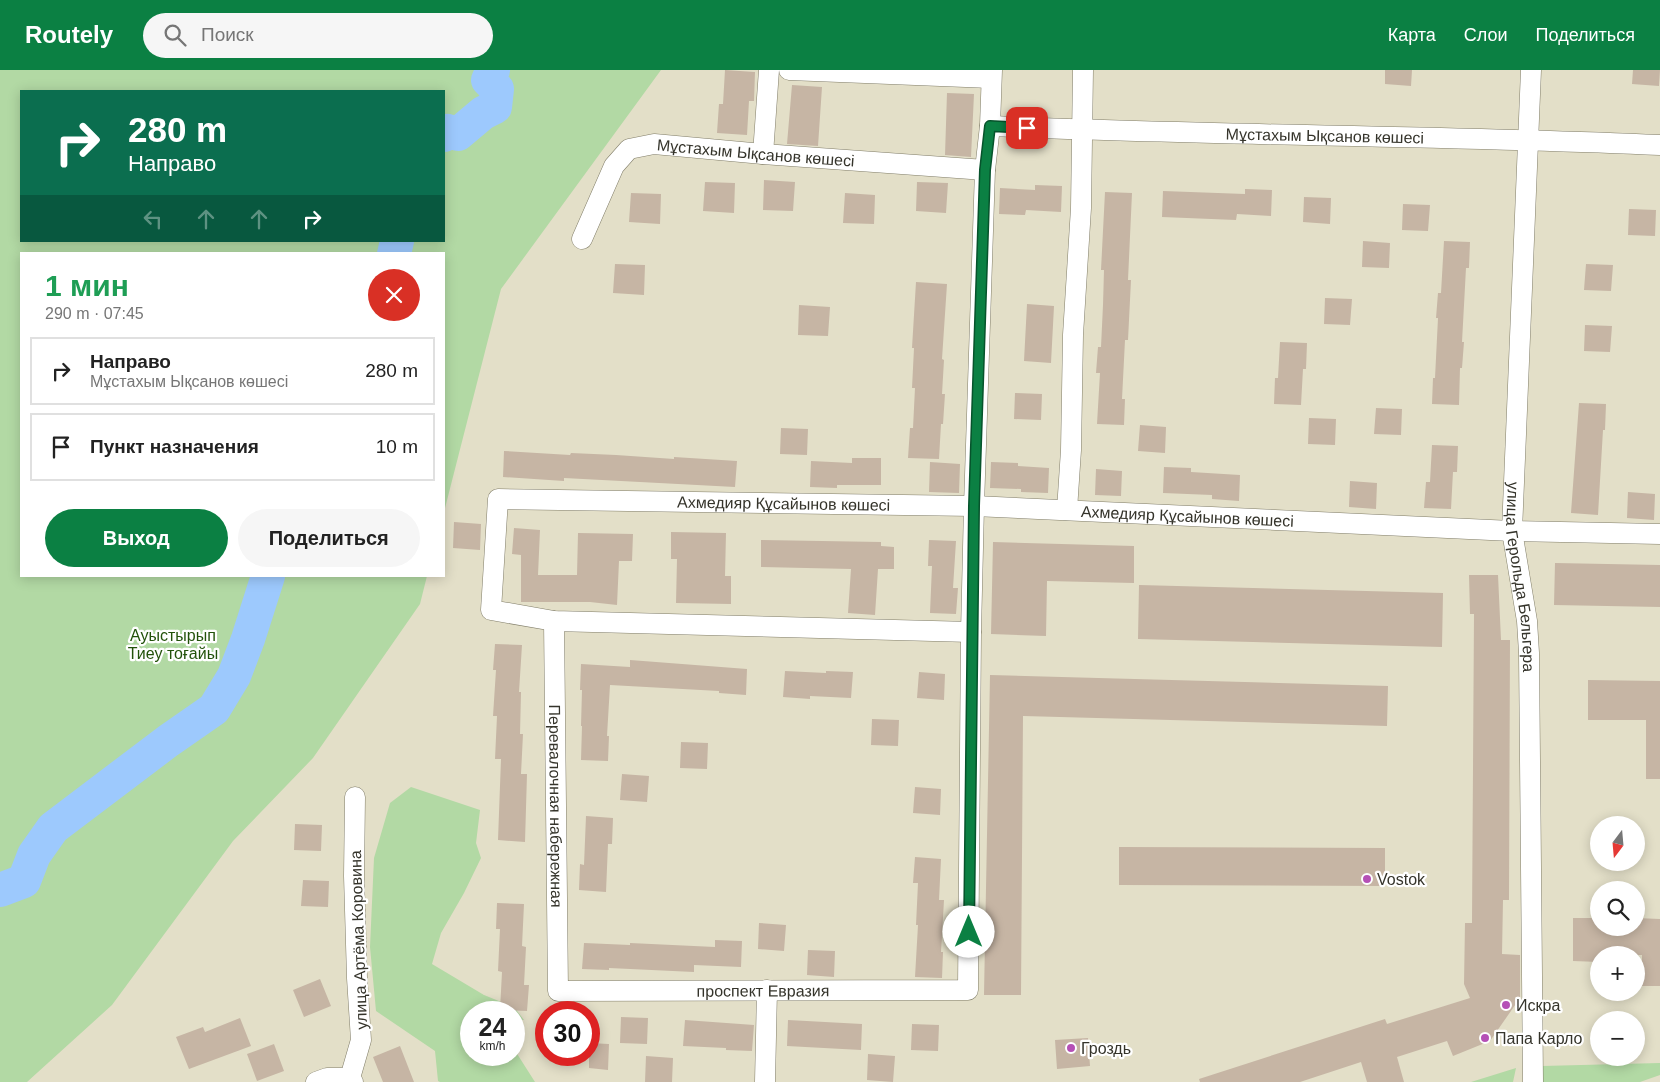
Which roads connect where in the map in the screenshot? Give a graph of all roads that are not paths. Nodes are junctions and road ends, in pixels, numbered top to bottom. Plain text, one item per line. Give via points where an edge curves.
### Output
1 (768, 70) edge
2 (789, 70) edge
3 (1083, 70) edge
4 (1531, 70) edge
5 (991, 74) edge
6 (990, 126) junction
7 (1082, 130) junction
8 (1528, 139) junction
9 (1660, 145) edge
10 (763, 154) junction
11 (985, 170) junction
12 (582, 239) dead end
13 (974, 506) junction
14 (1068, 510) junction
15 (1512, 531) junction
16 (1660, 534) edge
17 (554, 621) junction
18 (971, 632) junction
19 (355, 796) dead end
20 (767, 990) junction
21 (558, 991) joint
22 (351, 1080) edge
23 (316, 1082) edge
24 (765, 1082) edge
25 (1533, 1082) edge

1 - 10 street
2 - 5 street
3 - 7 street
4 - 8 street, улица Герольда Бельгера
5 - 6 street
6 - 7 street, Мұстахым Ықсанов көшесі
6 - 11 street
7 - 8 street, Мұстахым Ықсанов көшесі
7 - 14 street
8 - 9 street, Мұстахым Ықсанов көшесі
8 - 15 street, улица Герольда Бельгера
10 - 11 street, Мұстахым Ықсанов көшесі
10 - 12 street, Мұстахым Ықсанов көшесі via 654,144 629,149 614,166
11 - 13 street
13 - 14 street, Ахмедияр Құсайынов көшесі
13 - 17 street, Ахмедияр Құсайынов көшесі via 498,499 491,610
13 - 18 street
14 - 15 street, Ахмедияр Құсайынов көшесі
15 - 16 street, Ахмедияр Құсайынов көшесі
15 - 25 street, улица Герольда Бельгера via 1529,653
17 - 18 street, Ахмедияр Құсайынов көшесі
17 - 21 street, Перевалочная набережная
18 - 20 street, проспект Евразия via 968,990
19 - 22 street, улица Артёма Коровина via 354,876 361,1040
20 - 21 street, проспект Евразия
20 - 24 street
22 - 23 street via 327,1078

